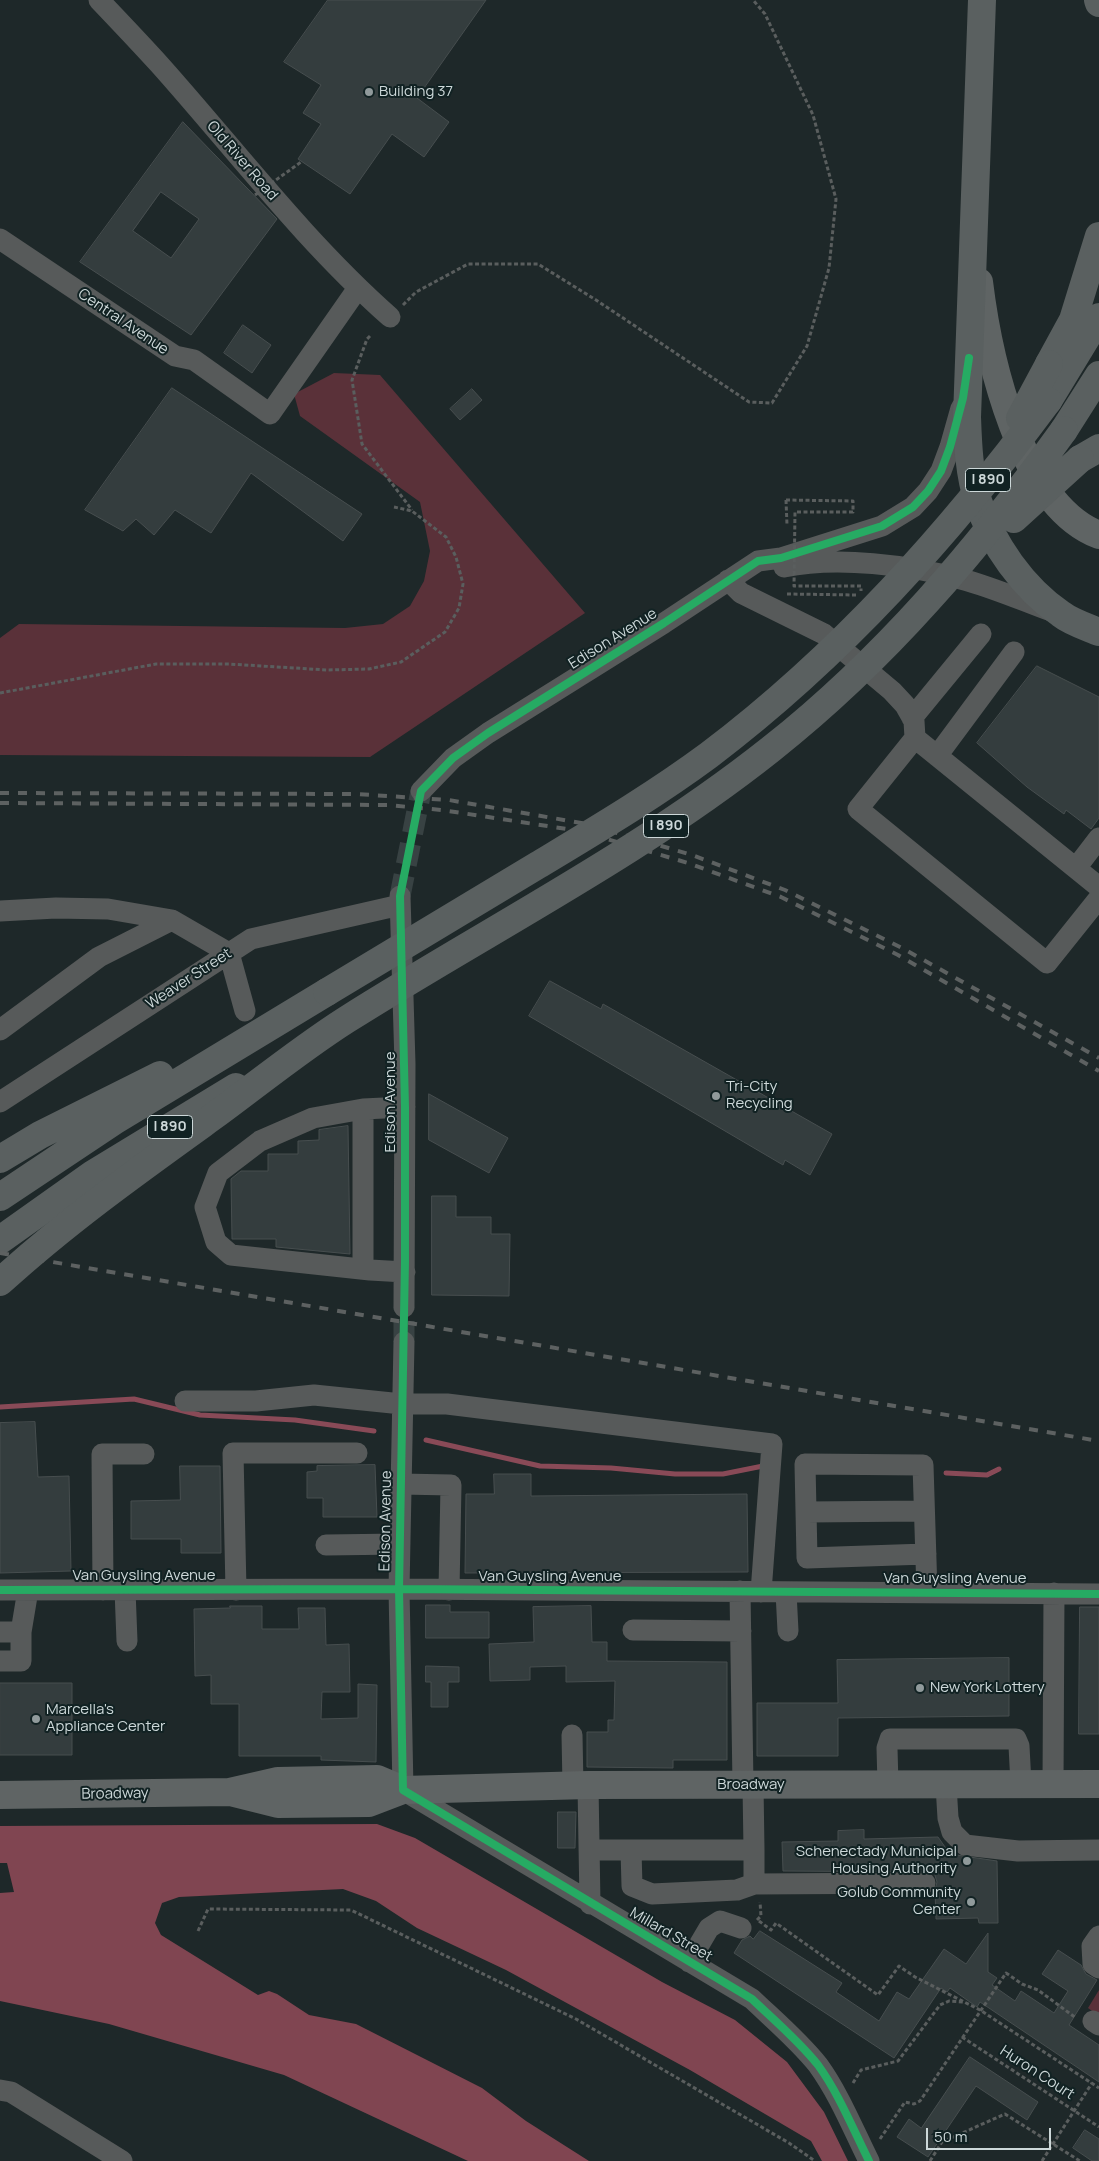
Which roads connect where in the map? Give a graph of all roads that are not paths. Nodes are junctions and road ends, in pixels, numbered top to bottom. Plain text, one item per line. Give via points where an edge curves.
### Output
1 (98, 0) edge
2 (982, 0) edge
3 (1099, 236) edge
4 (0, 240) edge
5 (973, 241) junction
6 (358, 288) junction
7 (395, 312) road end
8 (1099, 317) edge
9 (969, 358) junction
10 (1099, 375) edge
11 (1090, 454) edge
12 (956, 519) junction
13 (1099, 535) edge
14 (949, 579) junction
15 (731, 583) junction
16 (1061, 615) junction
17 (1099, 632) edge
18 (981, 634) dead end
19 (1099, 644) edge
20 (1014, 652) dead end
21 (914, 728) junction
22 (937, 756) junction
23 (421, 791) tunnel mouth
24 (1099, 838) edge
25 (1076, 868) junction
26 (1099, 887) edge
27 (1099, 898) edge
28 (400, 901) joint
29 (0, 911) edge
30 (172, 920) junction
31 (229, 953) junction
32 (327, 992) junction
33 (245, 1011) dead end
34 (344, 1021) junction
35 (0, 1030) edge
36 (0, 1102) edge
37 (405, 1107) junction
38 (363, 1109) junction
39 (0, 1159) edge
40 (0, 1197) edge
41 (0, 1240) edge
42 (363, 1269) junction
43 (405, 1272) junction
44 (0, 1282) edge
45 (404, 1307) tunnel mouth
46 (404, 1342) tunnel mouth
47 (185, 1401) dead end
48 (402, 1404) junction
49 (357, 1453) dead end
50 (144, 1454) dead end
51 (401, 1484) junction
52 (924, 1511) junction
53 (806, 1512) junction
54 (400, 1544) junction
55 (326, 1545) dead end
56 (926, 1554) junction
57 (399, 1589) junction
58 (0, 1590) edge
59 (28, 1590) junction
60 (103, 1590) junction
61 (125, 1590) junction
62 (236, 1590) junction
63 (449, 1590) junction
64 (740, 1591) junction
65 (762, 1592) junction
66 (786, 1592) junction
67 (927, 1592) junction
68 (1054, 1593) junction
69 (1099, 1594) edge
70 (633, 1630) dead end
71 (741, 1631) junction
72 (788, 1631) dead end
73 (0, 1632) edge
74 (21, 1632) junction
75 (127, 1641) dead end
76 (0, 1661) edge
77 (572, 1735) dead end
78 (946, 1784) junction
79 (1021, 1784) junction
80 (1053, 1784) junction
81 (1099, 1784) edge
82 (748, 1785) junction
83 (888, 1785) junction
84 (580, 1786) junction
85 (403, 1790) junction
86 (0, 1796) edge
87 (589, 1850) junction
88 (631, 1850) junction
89 (754, 1850) junction
90 (1099, 1850) edge
91 (925, 1883) dead end
92 (756, 1889) junction
93 (590, 1904) junction
94 (749, 1924) road end
95 (1099, 1936) edge
96 (689, 1962) junction
97 (1099, 1968) edge
98 (0, 2090) edge
99 (122, 2161) edge
100 (869, 2161) edge

1 - 6 street, Old River Road via 158,63 305,234
2 - 5 highway
3 - 12 highway, bridge via 1073,320 1022,414
4 - 6 street, Central Avenue via 175,356 194,360 270,414
5 - 9 highway
5 - 13 main road via 992,359 1000,390 1020,440 1042,484 1057,504 1074,520
6 - 7 street, Old River Road
8 - 12 highway, I 890, bridge via 1048,401
9 - 15 street, Edison Avenue via 963,398 941,471 913,507 882,526 781,558 758,561
9 - 16 highway via 968,445 978,500 1001,550 1019,574
10 - 14 highway, I 890, bridge via 1064,430 1006,509
11 - 14 highway, bridge
12 - 32 highway, I 890, bridge via 842,642 707,756 610,821
14 - 34 highway, I 890, bridge via 833,696 727,783 636,844
15 - 16 street, Edison Avenue via 785,566 826,563 881,566 962,579
15 - 21 street via 754,600 824,634 892,691 905,705
15 - 23 street, Edison Avenue via 488,733 453,758
16 - 17 highway
16 - 19 highway
18 - 21 street
20 - 22 street
21 - 22 street
21 - 27 street via 858,809 1047,963
22 - 25 street
24 - 25 street
25 - 26 street
28 - 31 street, Weaver Street via 251,939
28 - 37 street, Edison Avenue
29 - 30 street via 108,908
30 - 31 street
30 - 35 street via 99,957
31 - 33 street
31 - 36 street, Weaver Street
32 - 39 highway via 61,1124
32 - 40 highway, I 890 via 114,1121
34 - 41 highway, I 890, bridge via 116,1160
34 - 44 highway, bridge via 107,1193
37 - 38 street
37 - 43 street, Edison Avenue
38 - 42 street
38 - 42 street via 312,1118 260,1141 218,1173 205,1206 216,1242 231,1255
42 - 43 street
43 - 45 street, Edison Avenue
46 - 48 street, Edison Avenue
47 - 48 street via 256,1401 314,1395
48 - 51 street, Edison Avenue
48 - 65 street via 447,1404 772,1444
49 - 62 street via 233,1453
50 - 60 street via 102,1454
51 - 54 street, Edison Avenue
51 - 63 street via 451,1485
52 - 53 street
52 - 53 street via 923,1465 805,1464
52 - 56 street
53 - 56 street via 808,1558
54 - 55 street
54 - 57 street, Edison Avenue
56 - 67 street
57 - 62 street, Van Guysling Avenue
57 - 63 street, Van Guysling Avenue
57 - 85 street, Edison Avenue
58 - 59 street, Van Guysling Avenue
59 - 60 street, Van Guysling Avenue
59 - 74 street
60 - 61 street, Van Guysling Avenue
61 - 62 street, Van Guysling Avenue
61 - 75 street
63 - 64 street, Van Guysling Avenue
64 - 65 street, Van Guysling Avenue
64 - 71 street
65 - 66 street, Van Guysling Avenue
66 - 67 street, Van Guysling Avenue
66 - 72 street
67 - 68 street, Van Guysling Avenue
68 - 69 street, Van Guysling Avenue
68 - 80 street
70 - 71 street
71 - 82 street
73 - 74 street
74 - 76 street via 21,1661
77 - 84 street
78 - 79 main road, Broadway
78 - 83 main road, Broadway
78 - 90 street via 952,1832 965,1844 1018,1851
79 - 80 main road, Broadway
79 - 83 street via 1016,1739 890,1739 886,1748
80 - 81 main road, Broadway
82 - 83 main road, Broadway
82 - 84 main road, Broadway
82 - 89 street
84 - 85 main road, Broadway
84 - 87 street
85 - 86 main road, Broadway via 369,1803 278,1804 230,1792
85 - 93 street, Millard Street
87 - 88 street
87 - 93 street
88 - 89 street
88 - 92 street via 632,1886 652,1894
89 - 92 street
91 - 92 street
93 - 96 street, Millard Street
94 - 96 street via 720,1921 709,1928
95 - 97 street via 1092,1946 1093,1964
96 - 100 street, Millard Street via 752,1999 818,2066
98 - 99 street via 11,2092

